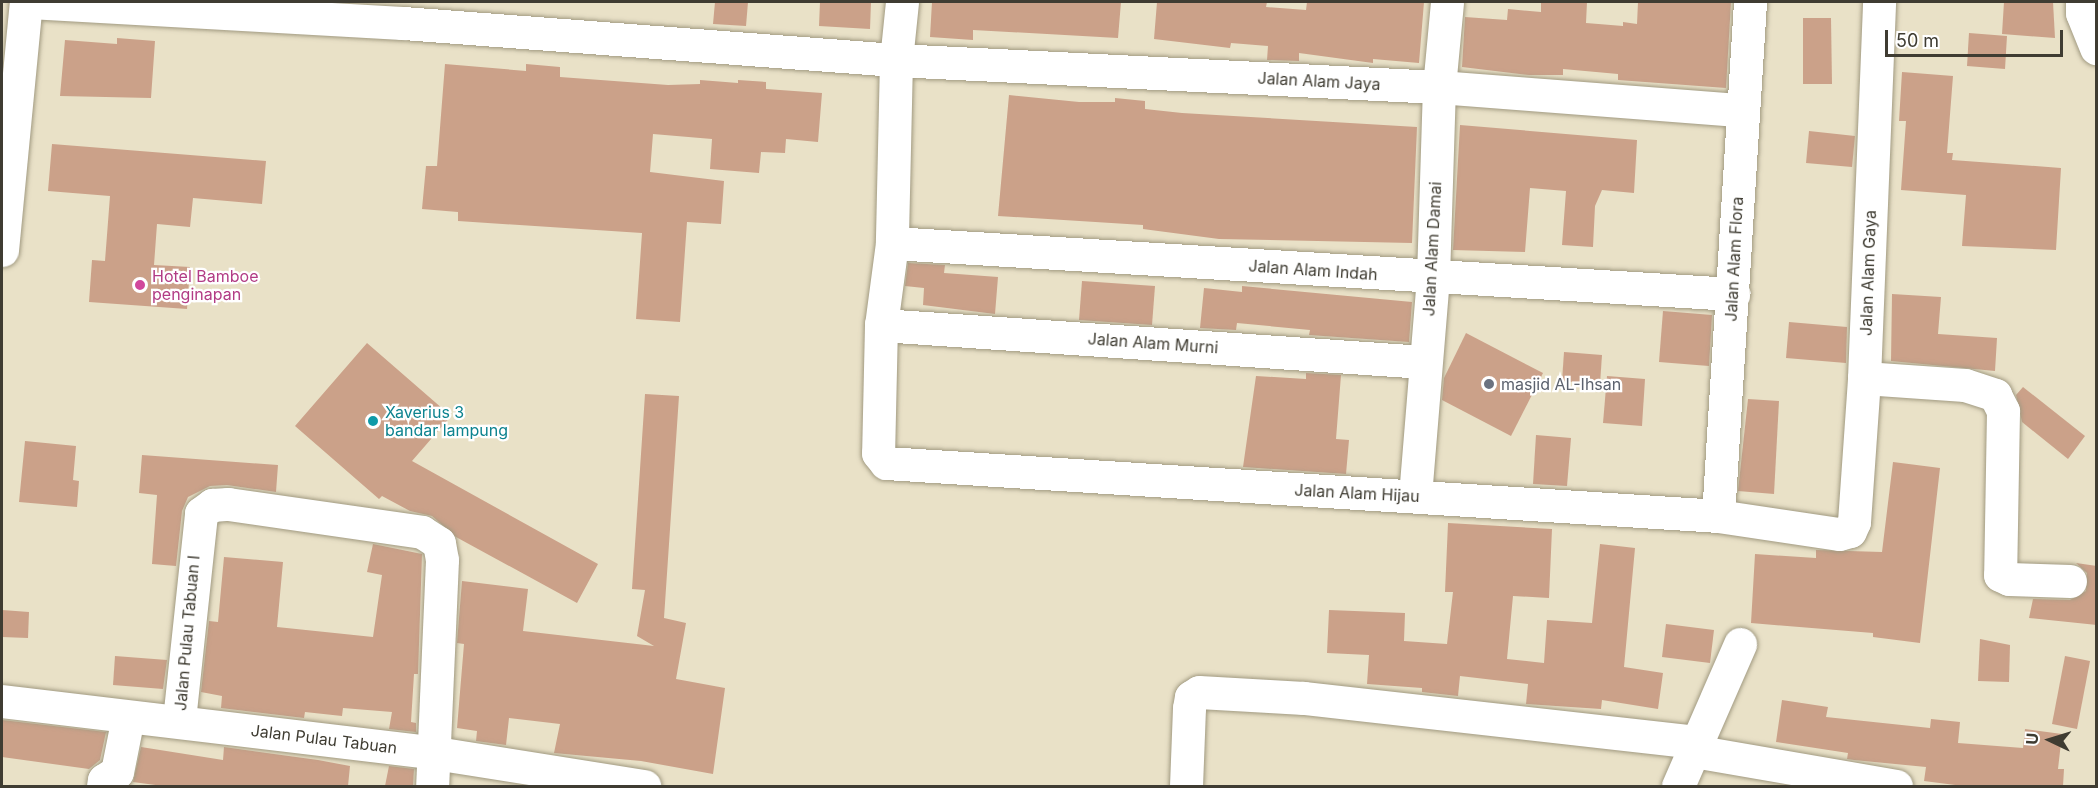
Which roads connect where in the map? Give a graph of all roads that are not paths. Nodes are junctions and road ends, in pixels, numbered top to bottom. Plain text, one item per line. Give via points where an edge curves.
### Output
1 (27, 2) edge
2 (902, 2) edge
3 (1447, 2) edge
4 (1750, 2) edge
5 (1879, 2) edge
6 (2082, 2) edge
7 (404, 12) edge
8 (2097, 48) edge
9 (896, 60) junction
10 (1439, 87) junction
11 (1741, 110) junction
12 (892, 243) junction
13 (2, 250) edge
14 (1433, 277) junction
15 (1733, 294) junction
16 (881, 325) junction
17 (1424, 362) junction
18 (1864, 378) junction
19 (1415, 496) junction
20 (1718, 516) junction
21 (1839, 534) joint
22 (2070, 581) dead end
23 (1740, 644) dead end
24 (2, 701) edge
25 (128, 717) junction
26 (179, 720) junction
27 (1696, 747) junction
28 (435, 753) junction
29 (103, 786) edge
30 (432, 786) edge
31 (644, 786) edge
32 (1186, 786) edge
33 (1678, 786) edge
34 (1896, 786) edge

1 - 7 street, Jalan Alam Jaya
1 - 13 street
2 - 9 street
3 - 10 street, Jalan Alam Damai
4 - 11 street, Jalan Alam Flora
5 - 18 street, Jalan Alam Gaya
6 - 8 street via 2082,13
7 - 9 street, Jalan Alam Jaya
9 - 10 street, Jalan Alam Jaya
9 - 12 street
10 - 11 street, Jalan Alam Jaya
10 - 14 street, Jalan Alam Damai
11 - 15 street, Jalan Alam Flora
12 - 14 street, Jalan Alam Indah
12 - 16 street
14 - 15 street, Jalan Alam Indah
14 - 17 street, Jalan Alam Damai
15 - 20 street, Jalan Alam Flora
16 - 17 street, Jalan Alam Murni
16 - 19 street, Jalan Alam Hijau via 878,453 886,463
17 - 19 street, Jalan Alam Damai
18 - 21 street, Jalan Alam Gaya via 1854,522 1850,531
18 - 22 street via 1965,386 1995,395 2003,411 2000,575 2009,579
19 - 20 street, Jalan Alam Hijau
20 - 21 street, Jalan Alam Hijau
23 - 27 street
24 - 25 street, Jalan Pulau Tabuan
25 - 26 street, Jalan Pulau Tabuan
25 - 29 street via 117,772 104,780
26 - 28 street, Jalan Pulau Tabuan
26 - 28 street, Jalan Pulau Tabuan I via 201,513 220,504 422,532 439,543 442,580 437,625
27 - 32 street via 1304,698 1199,692 1191,697
27 - 33 street
27 - 34 street
28 - 30 street
28 - 31 street, Jalan Pulau Tabuan

